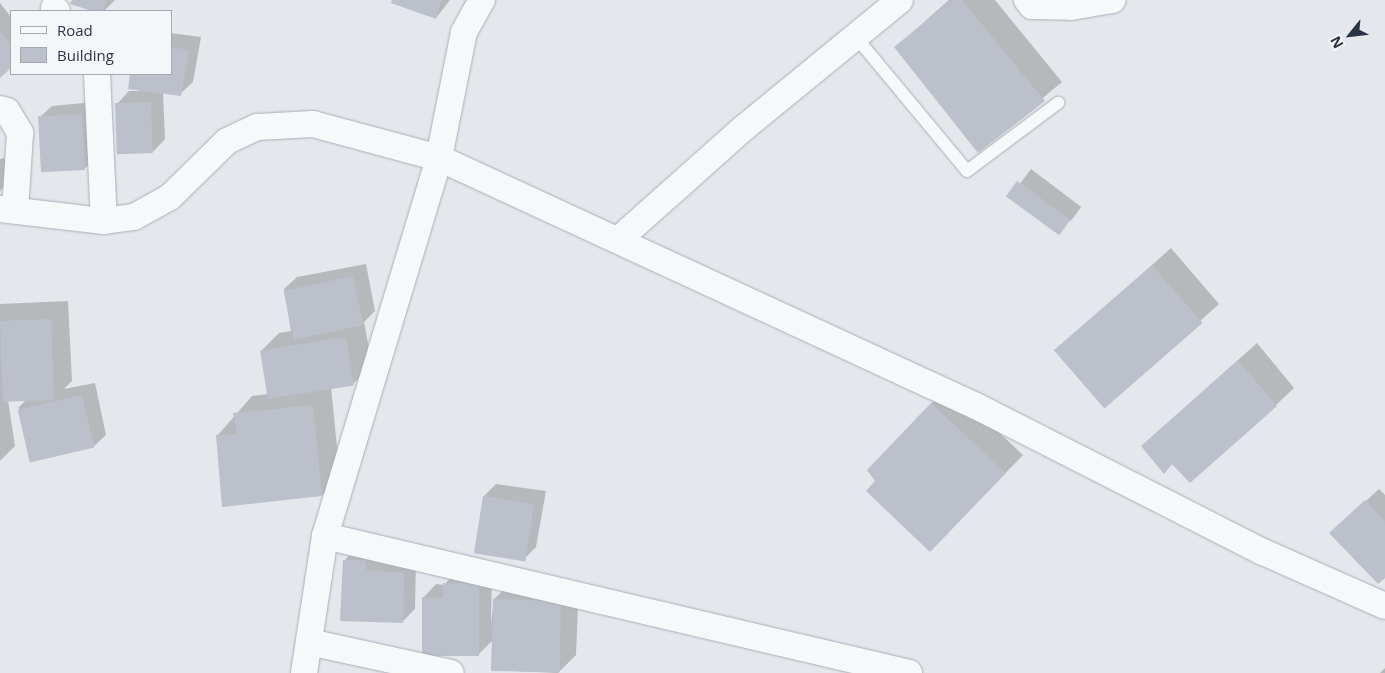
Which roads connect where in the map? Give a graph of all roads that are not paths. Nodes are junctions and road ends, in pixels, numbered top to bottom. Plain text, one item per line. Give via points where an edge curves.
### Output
1 (482, 0) edge
2 (900, 0) edge
3 (1027, 0) edge
4 (1112, 0) edge
5 (856, 36) junction
6 (97, 75) edge
7 (1058, 103) dead end
8 (0, 109) edge
9 (439, 158) junction
10 (8, 210) edge
11 (104, 221) junction
12 (618, 240) junction
13 (325, 536) junction
14 (1385, 606) edge
15 (309, 642) junction
16 (304, 673) edge
17 (451, 673) edge
18 (909, 673) edge

1 - 9 street via 464,32
2 - 5 street
3 - 4 street via 1032,6 1072,7
5 - 7 lane via 967,171
5 - 12 street via 745,127
6 - 11 street
8 - 10 street via 7,112 20,133
9 - 11 street via 313,124 257,127 227,141 170,197 134,217
9 - 12 street
9 - 13 street
10 - 11 street
12 - 14 street via 978,407 1263,552
13 - 15 street
13 - 18 street
15 - 16 street
15 - 17 street

